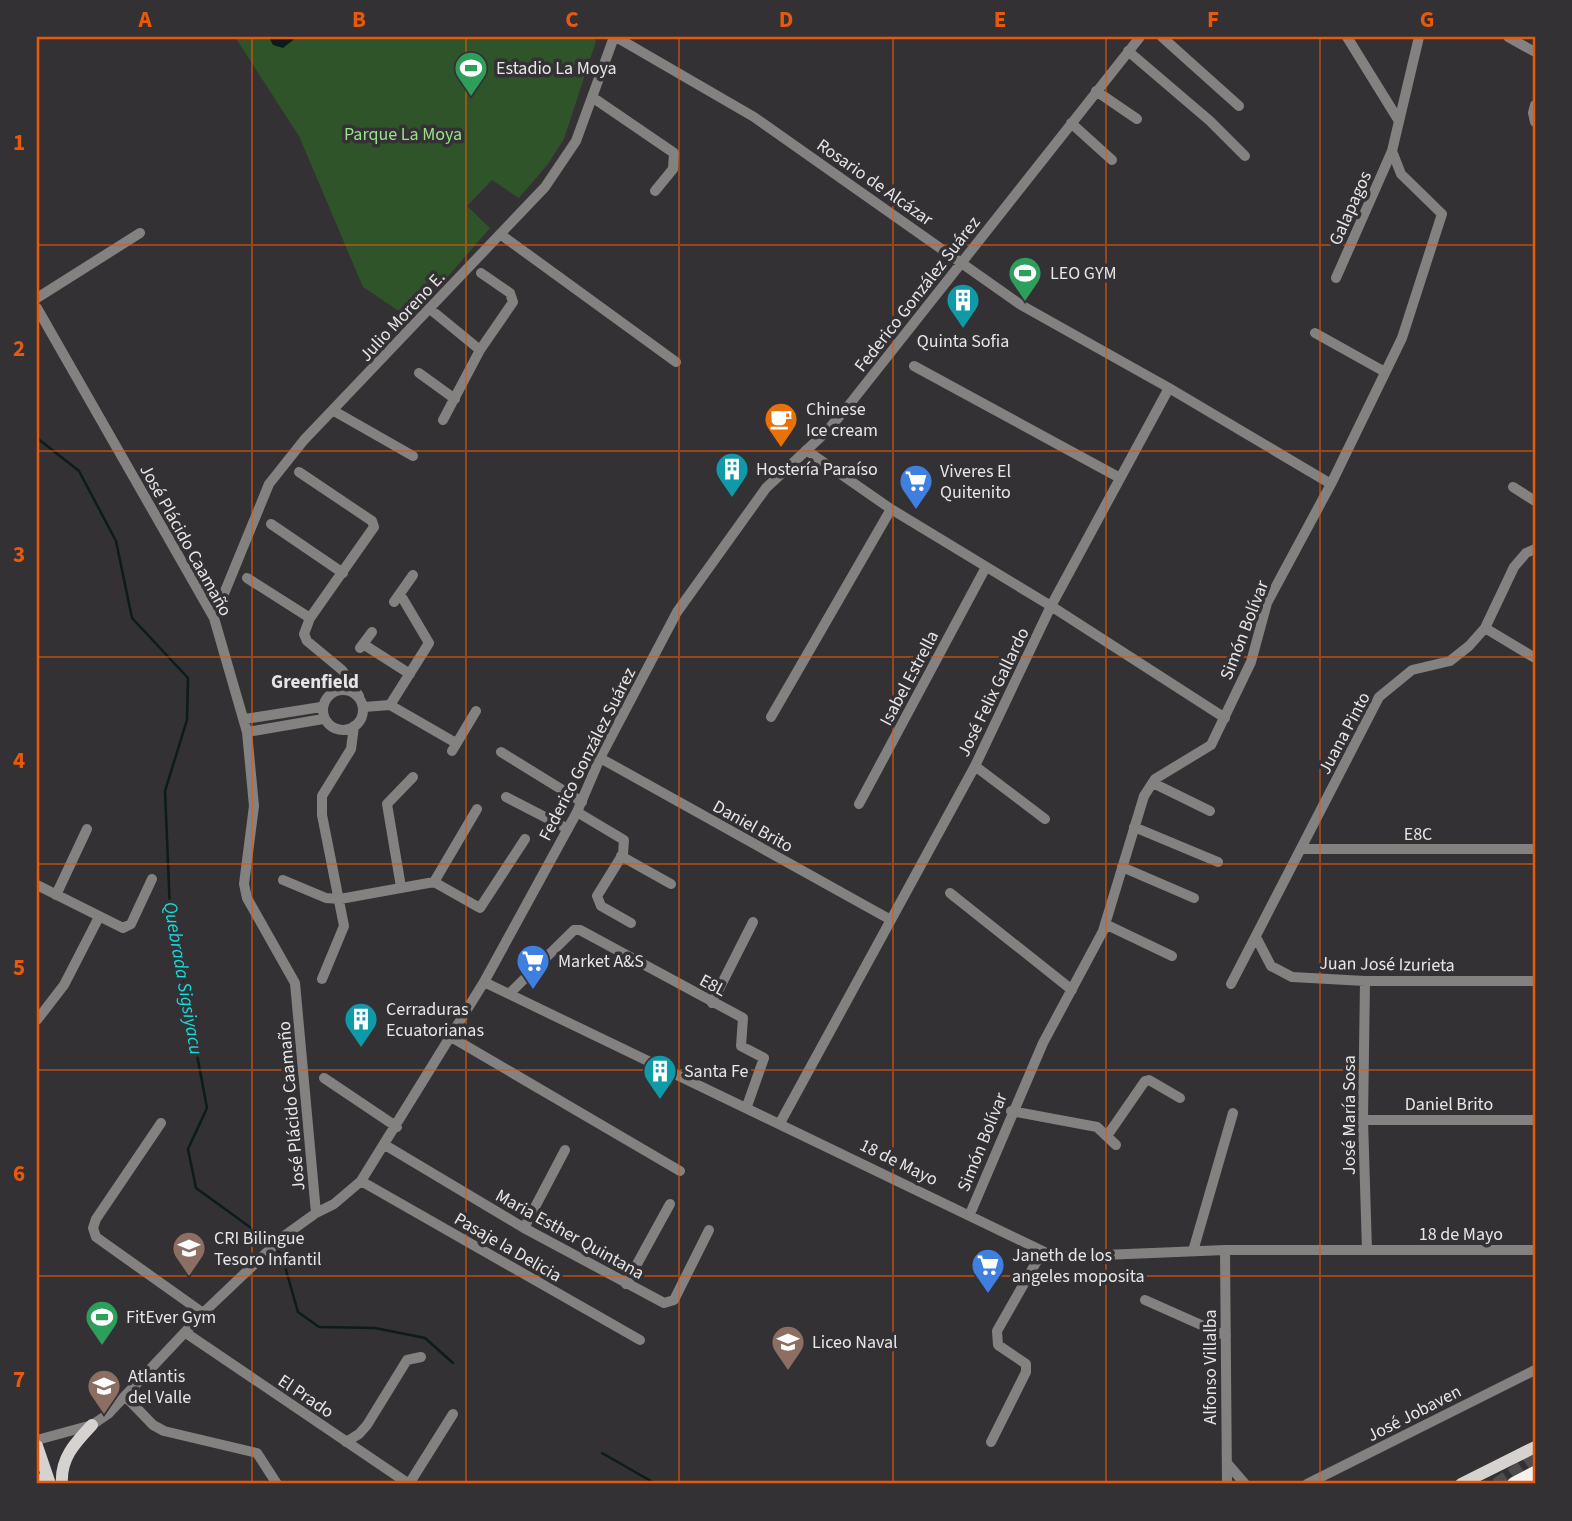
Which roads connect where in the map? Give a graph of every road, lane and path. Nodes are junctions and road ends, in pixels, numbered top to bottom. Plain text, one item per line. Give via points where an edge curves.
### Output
1 (615, 37) edge
2 (1139, 37) edge
3 (1162, 37) edge
4 (1347, 37) edge
5 (1419, 37) edge
6 (1508, 37) edge
7 (1128, 51) junction
8 (1535, 52) edge
9 (1096, 91) junction
10 (592, 97) junction
11 (1535, 105) edge
12 (1239, 106) dead end
13 (1137, 119) dead end
14 (1399, 121) junction
15 (1535, 122) edge
16 (1071, 123) junction
17 (1392, 151) junction
18 (1245, 156) dead end
19 (1112, 160) dead end
20 (656, 191) dead end
21 (140, 233) dead end
22 (500, 234) junction
23 (961, 262) junction
24 (481, 273) dead end
25 (1336, 278) dead end
26 (37, 298) edge
27 (37, 308) edge
28 (430, 309) junction
29 (1315, 332) dead end
30 (480, 350) junction
31 (676, 362) dead end
32 (914, 366) dead end
33 (1385, 372) junction
34 (419, 373) dead end
35 (1169, 388) junction
36 (455, 398) junction
37 (334, 411) junction
38 (443, 420) dead end
39 (806, 450) junction
40 (413, 456) dead end
41 (299, 472) dead end
42 (1120, 478) junction
43 (1331, 484) junction
44 (1513, 487) dead end
45 (1535, 500) edge
46 (891, 509) junction
47 (271, 524) dead end
48 (1535, 549) edge
49 (986, 567) junction
50 (343, 573) junction
51 (413, 575) dead end
52 (247, 578) dead end
53 (1051, 606) junction
54 (214, 618) junction
55 (310, 618) junction
56 (1485, 628) junction
57 (372, 632) dead end
58 (1535, 658) edge
59 (410, 674) junction
60 (348, 677) junction
61 (343, 691) junction
62 (359, 696) junction
63 (390, 705) junction
64 (321, 707) junction
65 (364, 707) junction
66 (476, 711) dead end
67 (771, 717) dead end
68 (1224, 718) junction
69 (245, 719) junction
70 (323, 719) junction
71 (354, 726) junction
72 (247, 733) junction
73 (501, 752) dead end
74 (600, 758) junction
75 (975, 766) junction
76 (413, 777) dead end
77 (1153, 783) junction
78 (506, 797) dead end
79 (582, 802) junction
80 (859, 804) dead end
81 (477, 809) dead end
82 (1210, 811) dead end
83 (577, 813) junction
84 (1045, 819) dead end
85 (1135, 827) junction
86 (87, 829) dead end
87 (568, 829) junction
88 (525, 839) dead end
89 (1302, 849) junction
90 (1535, 849) edge
91 (621, 856) junction
92 (1218, 862) dead end
93 (1122, 867) junction
94 (152, 879) dead end
95 (284, 880) dead end
96 (434, 882) junction
97 (671, 884) dead end
98 (37, 885) edge
99 (401, 887) junction
100 (950, 893) dead end
101 (56, 895) junction
102 (1194, 898) dead end
103 (340, 899) junction
104 (99, 917) junction
105 (891, 920) junction
106 (753, 922) dead end
107 (631, 923) dead end
108 (1105, 924) junction
109 (1257, 939) junction
110 (1172, 956) dead end
111 (322, 979) dead end
112 (1365, 981) junction
113 (1535, 981) edge
114 (484, 982) junction
115 (1231, 984) dead end
116 (1072, 990) junction
117 (509, 994) junction
118 (712, 1003) junction
119 (37, 1020) edge
120 (452, 1037) junction
121 (324, 1078) dead end
122 (1180, 1098) dead end
123 (747, 1106) junction
124 (1011, 1111) junction
125 (1233, 1113) dead end
126 (1363, 1120) junction
127 (1535, 1120) edge
128 (161, 1123) dead end
129 (780, 1123) junction
130 (397, 1127) junction
131 (1107, 1136) junction
132 (385, 1145) junction
133 (1116, 1145) dead end
134 (565, 1150) dead end
135 (680, 1171) dead end
136 (361, 1181) junction
137 (670, 1204) dead end
138 (316, 1213) junction
139 (970, 1214) junction
140 (524, 1228) junction
141 (709, 1230) dead end
142 (1225, 1250) junction
143 (1367, 1250) junction
144 (1535, 1250) edge
145 (1194, 1251) junction
146 (1042, 1252) junction
147 (626, 1284) junction
148 (1145, 1300) dead end
149 (203, 1312) junction
150 (186, 1333) junction
151 (1226, 1336) junction
152 (640, 1340) dead end
153 (421, 1357) dead end
154 (1535, 1370) edge
155 (127, 1398) junction
156 (453, 1414) dead end
157 (92, 1425) junction
158 (37, 1440) edge
159 (346, 1442) junction
160 (991, 1442) dead end
161 (37, 1446) edge
162 (1535, 1447) edge
163 (1226, 1462) junction
164 (1535, 1473) edge
165 (37, 1479) edge
166 (39, 1484) edge
167 (50, 1484) edge
168 (62, 1484) edge
169 (277, 1484) edge
170 (409, 1484) edge
171 (1227, 1484) edge
172 (1245, 1484) edge
173 (1307, 1484) edge
174 (1461, 1484) edge
175 (1514, 1484) edge

1 - 10 street, Julio Moreno E.
1 - 23 street, Rosario de Alcázar via 754,117
2 - 7 street, Federico González Suárez
3 - 12 street
4 - 14 street
5 - 14 street
6 - 8 street
7 - 9 street, Federico González Suárez
7 - 18 street
9 - 13 street
9 - 16 street, Federico González Suárez
10 - 20 street via 674,153 673,169
10 - 22 street, Julio Moreno E. via 576,141 545,187
11 - 15 street
14 - 17 street
16 - 19 street
16 - 23 street, Federico González Suárez
17 - 25 street, Galapagos
17 - 33 street, Simón Bolívar via 1401,174 1441,214 1406,327
21 - 26 street
22 - 28 street, Julio Moreno E.
22 - 31 street
23 - 35 street, Rosario de Alcázar via 1021,305
23 - 39 street, Federico González Suárez via 849,405
24 - 30 street via 510,293 513,302
27 - 54 street, José Plácido Caamaño
28 - 30 street
28 - 37 street, Julio Moreno E.
29 - 33 street
30 - 36 street
32 - 42 street
33 - 43 street, Simón Bolívar
34 - 36 street
35 - 42 street, José Felix Gallardo
35 - 43 street, Rosario de Alcázar
36 - 38 street
37 - 40 street
37 - 54 street, Julio Moreno E. via 269,484
39 - 46 street
39 - 74 street, Federico González Suárez via 766,488 677,612
41 - 50 street via 372,521 371,534
42 - 53 street, José Felix Gallardo
43 - 68 street, Simón Bolívar via 1267,603 1251,662
44 - 45 street
46 - 49 street
46 - 67 street
47 - 50 street
48 - 56 street, Juana Pinto via 1514,567
49 - 53 street
49 - 80 street, Isabel Estrella
50 - 55 street
51 - 59 street via 397,598 429,643
52 - 55 street
53 - 68 street
53 - 75 street, José Felix Gallardo
54 - 69 street, José Plácido Caamaño
55 - 60 street via 305,626 307,641
56 - 58 street
56 - 89 street, Juana Pinto via 1450,661 1412,670 1379,697
57 - 59 street via 362,646
59 - 63 street
60 - 61 street
60 - 62 street
61 - 62 street
61 - 64 street via 331,694
62 - 65 street
63 - 65 street
63 - 66 street via 454,747
64 - 69 street
64 - 70 street
65 - 71 street
68 - 77 street, Simón Bolívar via 1211,745
69 - 72 street, José Plácido Caamaño
70 - 71 street via 336,729
70 - 72 street
71 - 103 street via 351,749 326,787 321,804
72 - 138 street, José Plácido Caamaño via 254,806 244,884 247,898 295,983
73 - 79 street
74 - 79 street, Federico González Suárez
74 - 105 street, Daniel Brito
75 - 84 street
75 - 105 street, José Felix Gallardo
76 - 99 street via 387,804
77 - 82 street
77 - 85 street, Simón Bolívar
78 - 87 street
79 - 83 street, Federico González Suárez
81 - 96 street
83 - 87 street, Federico González Suárez
83 - 91 street via 621,836 625,848
85 - 92 street
85 - 93 street, Simón Bolívar
86 - 101 street
87 - 114 street, Federico González Suárez
88 - 96 street via 480,908
89 - 90 street, E8C
89 - 109 street, Juana Pinto
91 - 97 street
91 - 107 street via 602,884 598,901
93 - 102 street
93 - 108 street, Simón Bolívar
94 - 104 street via 127,928
95 - 103 street via 326,898
96 - 99 street
98 - 101 street
99 - 103 street
100 - 116 street
101 - 104 street
103 - 111 street via 344,926
104 - 119 street via 64,985
105 - 129 street, José Felix Gallardo
106 - 118 street
108 - 110 street
108 - 116 street, Simón Bolívar
109 - 112 street, Juan José Izurieta via 1272,966 1282,973
109 - 115 street, Juana Pinto
112 - 113 street, Juan José Izurieta
112 - 126 street, José María Sosa
114 - 117 street, 18 de Mayo
114 - 120 street, Federico González Suárez
116 - 124 street, Simón Bolívar
117 - 118 street, E8L via 574,930 580,930
117 - 123 street, 18 de Mayo
118 - 123 street, E8L via 743,1018 741,1046 764,1058
120 - 130 street, Federico González Suárez
120 - 135 street
121 - 130 street
122 - 131 street via 1144,1081
123 - 129 street, 18 de Mayo
124 - 131 street via 1097,1127
124 - 139 street, Simón Bolívar
125 - 145 street
126 - 127 street, Daniel Brito
126 - 143 street, José María Sosa
128 - 149 street via 93,1228 96,1237
129 - 139 street, 18 de Mayo
130 - 132 street, Federico González Suárez
131 - 133 street
132 - 136 street, Federico González Suárez
132 - 140 street, Maria Esther Quintana
134 - 140 street
136 - 138 street, Federico González Suárez
136 - 152 street, Pasaje la Delicia
137 - 147 street
138 - 149 street, Federico González Suárez
139 - 146 street, 18 de Mayo
140 - 147 street, Maria Esther Quintana
141 - 147 street, Maria Esther Quintana via 670,1303
142 - 143 street, 18 de Mayo
142 - 145 street, 18 de Mayo
142 - 151 street, Alfonso Villalba
143 - 144 street, 18 de Mayo
145 - 146 street, 18 de Mayo via 1066,1258
146 - 160 street via 997,1331 998,1345 1026,1364 1026,1372
148 - 151 street
149 - 150 street, Federico González Suárez
150 - 155 street, Federico González Suárez
150 - 159 street, El Prado
151 - 163 street, Alfonso Villalba
153 - 159 street via 407,1360 367,1425
154 - 173 street, José Jobaven
155 - 157 street, Federico González Suárez
155 - 169 street via 164,1431 257,1453
156 - 170 street
157 - 158 street, Federico González Suárez
157 - 168 main road via 69,1452
159 - 170 street, El Prado
161 - 167 main road
162 - 174 main road
163 - 171 street, Alfonso Villalba
163 - 172 street
164 - 175 highway
165 - 166 main road

